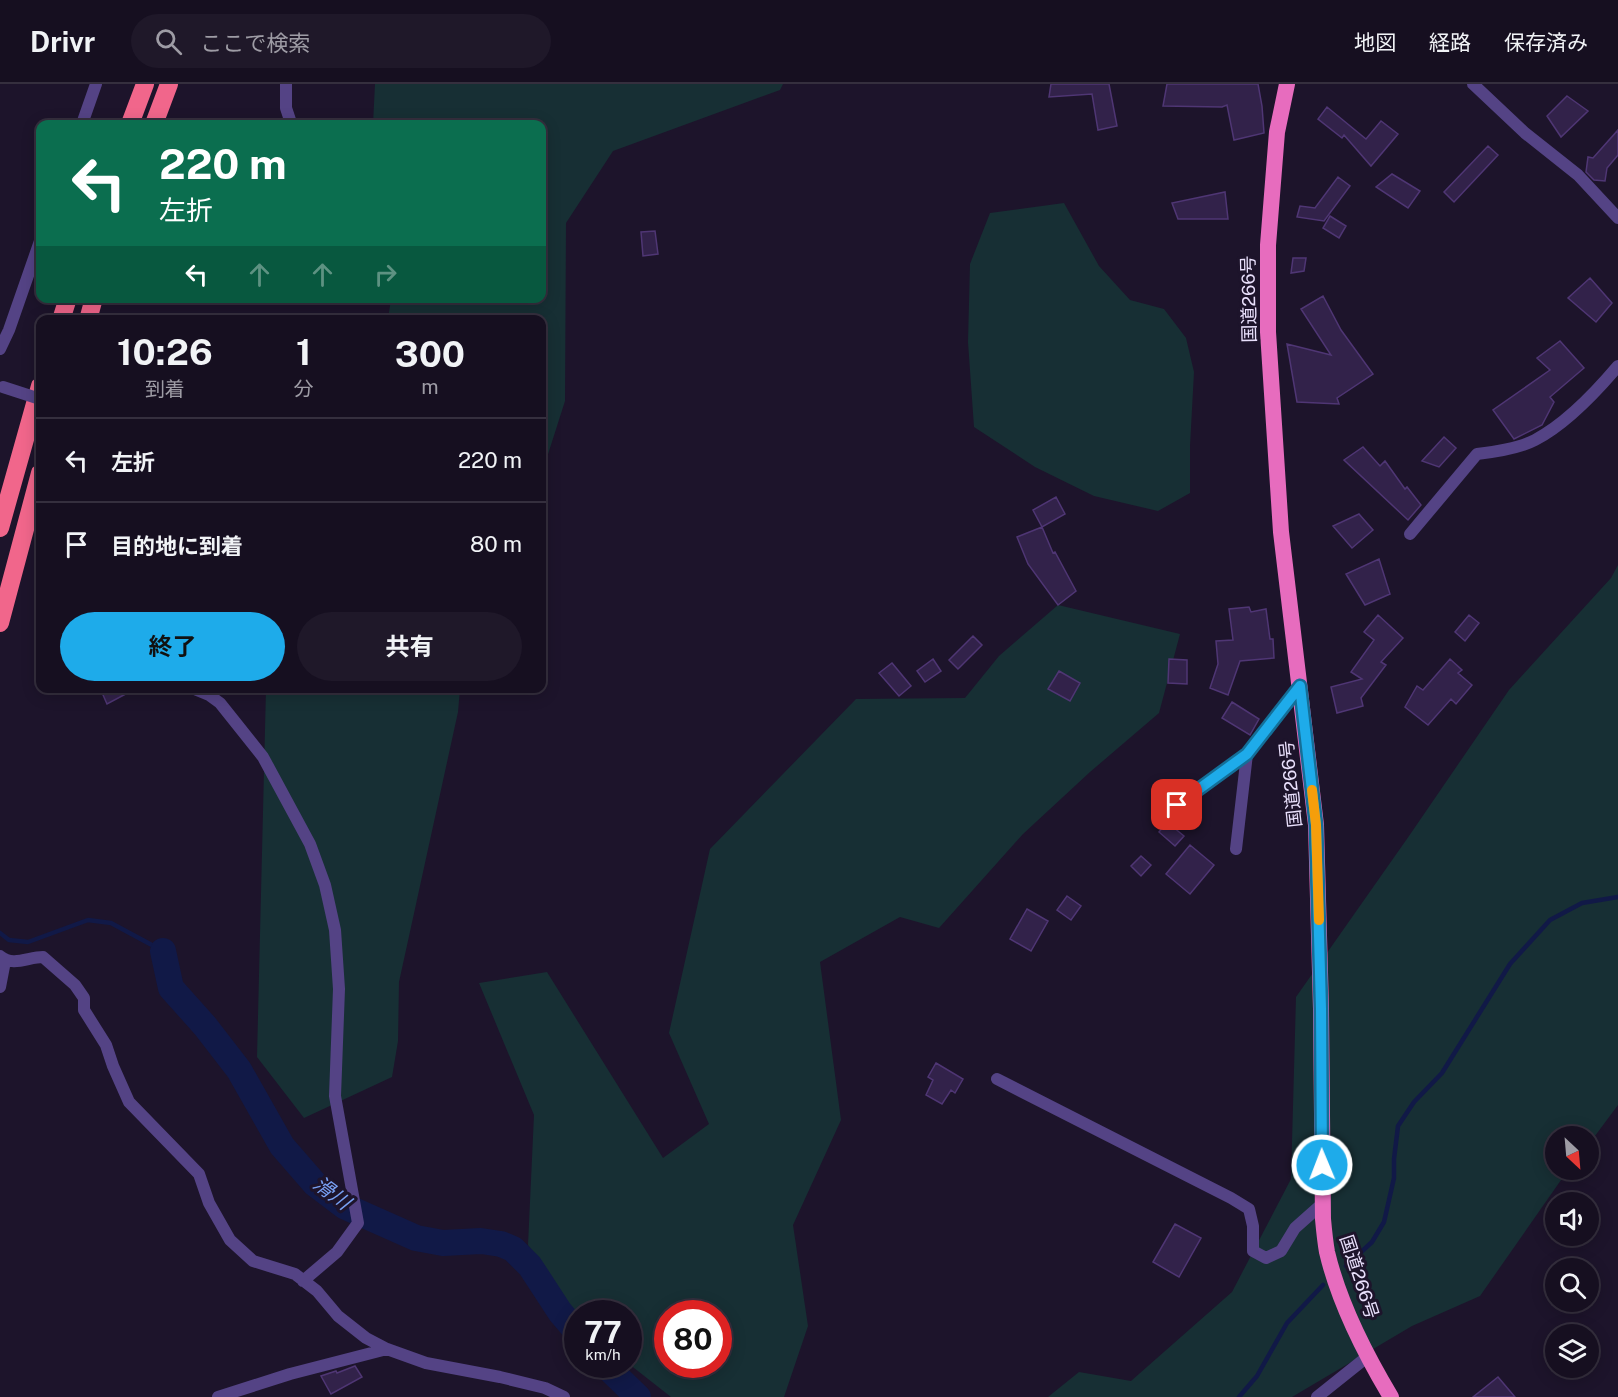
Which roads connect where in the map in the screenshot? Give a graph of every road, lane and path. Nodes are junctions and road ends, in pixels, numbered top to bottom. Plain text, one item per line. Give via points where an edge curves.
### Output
1 (96, 84) edge
2 (145, 84) edge
3 (169, 84) edge
4 (286, 84) edge
5 (1287, 84) edge
6 (1473, 84) edge
7 (83, 120) edge
8 (132, 120) edge
9 (156, 120) edge
10 (290, 120) edge
11 (1618, 218) edge
12 (36, 252) edge
13 (0, 349) edge
14 (1618, 366) edge
15 (2, 387) edge
16 (36, 398) edge
17 (36, 400) edge
18 (36, 488) edge
19 (0, 528) edge
20 (1410, 534) dead end
21 (0, 623) edge
22 (1300, 686) junction
23 (204, 693) edge
24 (1247, 754) junction
25 (1161, 816) dead end
26 (2, 958) edge
27 (0, 987) edge
28 (997, 1079) dead end
29 (1322, 1204) junction
30 (303, 1281) junction
31 (387, 1349) junction
32 (1367, 1357) junction
33 (218, 1397) edge
34 (564, 1397) edge
35 (1317, 1397) edge
36 (1391, 1397) edge

1 - 7 street
2 - 8 highway
3 - 9 highway
4 - 10 street
5 - 22 highway, 国道266号 via 1277,132 1268,245 1268,332 1281,532
6 - 11 street via 1578,175
12 - 13 street
14 - 20 street via 1568,417 1534,440 1477,454
15 - 16 street, bridge
17 - 19 highway
18 - 21 highway
22 - 24 street
22 - 29 highway, 国道266号 via 1316,825
23 - 30 street via 220,703 263,757 310,844 335,930 339,989 335,1096 358,1223 338,1252
24 - 24 street via 1242,805 1236,849 1240,813
24 - 25 street
26 - 27 street
26 - 30 street via 17,962 43,957 75,985 84,998 84,1010 106,1045 129,1102 199,1174 209,1203 230,1240 253,1262 295,1274
28 - 29 street via 1249,1209 1253,1251 1266,1258 1281,1251 1295,1228
29 - 32 highway, 国道266号 via 1327,1251
30 - 31 street via 338,1316
31 - 33 street
31 - 34 street via 426,1363 545,1388
32 - 35 street
32 - 36 highway, 国道266号

